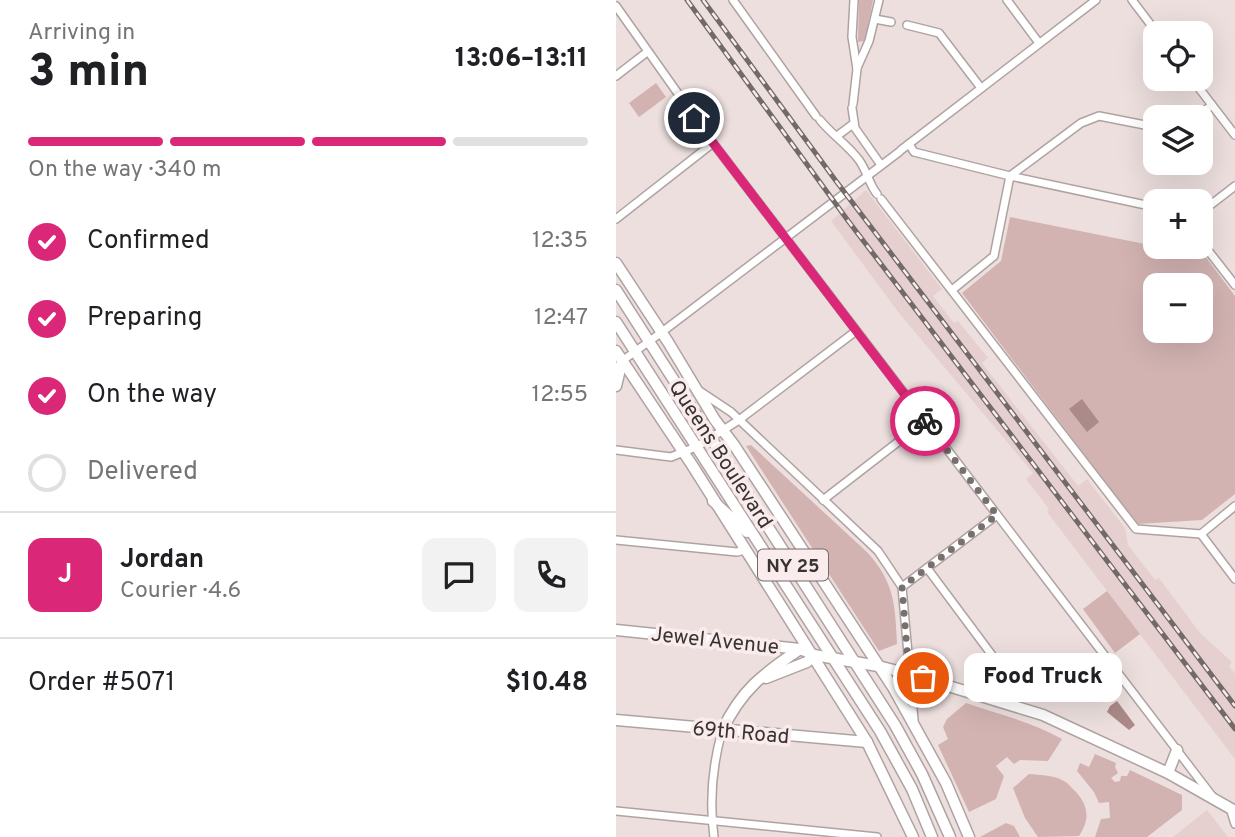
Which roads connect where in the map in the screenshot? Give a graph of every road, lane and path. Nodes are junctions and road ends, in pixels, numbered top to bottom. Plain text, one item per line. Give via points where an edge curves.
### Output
1 (733, 0) edge
2 (854, 0) edge
3 (878, 0) edge
4 (1007, 0) edge
5 (1096, 0) edge
6 (1132, 0) edge
7 (616, 6) edge
8 (875, 19) junction
9 (1148, 21) edge
10 (891, 22) dead end
11 (907, 25) dead end
12 (1039, 43) junction
13 (647, 52) junction
14 (857, 69) junction
15 (616, 76) edge
16 (981, 88) junction
17 (1201, 91) edge
18 (1212, 105) edge
19 (1213, 106) edge
20 (853, 124) junction
21 (1143, 125) edge
22 (1235, 135) edge
23 (837, 136) junction
24 (713, 143) junction
25 (909, 144) junction
26 (881, 165) junction
27 (867, 176) junction
28 (1010, 176) junction
29 (1235, 186) edge
30 (1213, 203) edge
31 (1143, 205) edge
32 (616, 219) edge
33 (785, 238) junction
34 (1213, 257) edge
35 (616, 263) edge
36 (1235, 285) edge
37 (616, 290) edge
38 (952, 290) junction
39 (616, 322) edge
40 (856, 331) junction
41 (662, 332) junction
42 (648, 342) junction
43 (635, 351) junction
44 (618, 357) edge
45 (616, 386) edge
46 (698, 390) junction
47 (739, 420) junction
48 (925, 421) junction
49 (723, 430) junction
50 (711, 438) junction
51 (698, 446) junction
52 (616, 450) edge
53 (684, 453) junction
54 (823, 500) junction
55 (713, 501) junction
56 (1235, 506) edge
57 (997, 515) junction
58 (1201, 534) junction
59 (616, 540) edge
60 (762, 548) junction
61 (745, 550) junction
62 (927, 568) junction
63 (1235, 579) edge
64 (902, 587) junction
65 (616, 630) edge
66 (800, 649) junction
67 (814, 655) junction
68 (834, 659) junction
69 (854, 662) junction
70 (878, 666) junction
71 (909, 674) junction
72 (754, 683) junction
73 (1014, 704) junction
74 (616, 720) edge
75 (914, 724) junction
76 (722, 731) junction
77 (867, 742) junction
78 (1177, 750) junction
79 (1168, 773) junction
80 (1213, 797) junction
81 (1232, 809) edge
82 (616, 811) edge
83 (712, 820) junction
84 (1235, 824) edge
85 (714, 837) edge
86 (877, 837) edge
87 (913, 837) edge
88 (932, 837) edge
89 (950, 837) edge
90 (969, 837) edge

1 - 23 street via 818,118
2 - 14 street via 852,37
3 - 8 street
4 - 12 street
5 - 12 street
6 - 9 street
7 - 13 street
8 - 10 street
8 - 14 street
11 - 16 street via 939,33
12 - 16 street
13 - 15 street
13 - 24 street
14 - 20 street
16 - 25 street
17 - 18 street
19 - 22 street
20 - 23 street
20 - 26 street
21 - 28 street via 1092,117
23 - 27 street via 862,163
24 - 32 street
24 - 33 street
25 - 26 street
25 - 28 street via 914,152
26 - 27 street
27 - 33 street
27 - 38 street
28 - 31 street
28 - 38 street via 995,256
29 - 30 street
33 - 40 street
33 - 41 street
34 - 36 street
35 - 41 street, Queens Boulevard
37 - 42 street, Queens Boulevard / NY 25
38 - 58 street via 1136,528
39 - 43 street, Queens Boulevard / NY 25
40 - 47 street
40 - 48 street
41 - 42 street
41 - 46 street, Queens Boulevard
42 - 43 street
42 - 50 street, Queens Boulevard / NY 25
43 - 44 street
43 - 51 street, Queens Boulevard / NY 25
44 - 45 street
44 - 53 street, Queens Boulevard
46 - 47 street, Queens Boulevard
46 - 49 street, Queens Boulevard
47 - 49 street
47 - 54 street, Queens Boulevard
48 - 54 street
48 - 57 street
49 - 50 street
49 - 70 street, Queens Boulevard
50 - 51 street
50 - 69 street, Queens Boulevard / NY 25
51 - 53 street
51 - 60 street, Queens Boulevard / NY 25
52 - 53 street via 671,457
53 - 55 street, Queens Boulevard
54 - 64 street, Queens Boulevard via 884,558
55 - 60 street
55 - 61 street, Queens Boulevard
56 - 58 street
57 - 62 street
57 - 78 street
58 - 63 street
59 - 61 street
60 - 68 street, Queens Boulevard / NY 25
61 - 67 street, Queens Boulevard
62 - 64 street
62 - 73 street via 1012,682
64 - 71 street, Queens Boulevard
65 - 66 street, Jewel Avenue
66 - 67 street, Jewel Avenue
66 - 72 street
67 - 68 street, Jewel Avenue
67 - 72 street
67 - 77 street, Queens Boulevard
68 - 69 street, Jewel Avenue
68 - 88 street, Queens Boulevard / NY 25 via 897,760
69 - 70 street, Jewel Avenue
69 - 89 street, Queens Boulevard / NY 25 via 922,774
70 - 71 street, Jewel Avenue
70 - 75 street, Queens Boulevard
71 - 73 street, Jewel Avenue
71 - 75 street, Queens Boulevard
72 - 76 street via 734,706
73 - 79 street, Jewel Avenue
74 - 76 street, 69th Road
75 - 90 street, Queens Boulevard
76 - 77 street, 69th Road
76 - 83 street via 711,785
77 - 87 street, Queens Boulevard
78 - 79 street
78 - 80 street
79 - 80 street, Jewel Avenue
80 - 81 street, Jewel Avenue
81 - 84 street
82 - 83 street
83 - 85 street
83 - 86 street

